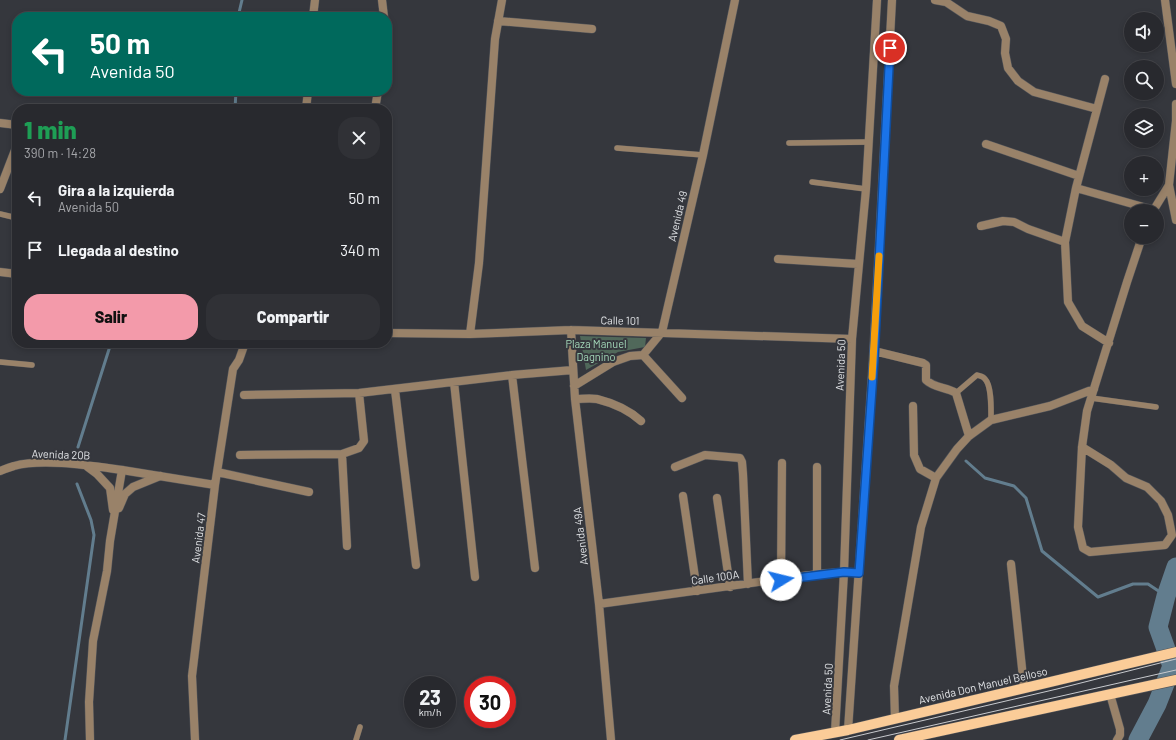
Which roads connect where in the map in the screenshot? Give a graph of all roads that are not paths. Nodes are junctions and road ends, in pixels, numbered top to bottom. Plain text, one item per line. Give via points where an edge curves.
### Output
1 (315, 0) edge
2 (382, 0) edge
3 (502, 0) edge
4 (735, 0) edge
5 (877, 0) edge
6 (892, 0) edge
7 (935, 0) edge
8 (1165, 0) edge
9 (314, 12) edge
10 (383, 12) edge
11 (498, 21) junction
12 (592, 29) dead end
13 (1105, 79) dead end
14 (1176, 84) edge
15 (1176, 104) edge
16 (1097, 108) junction
17 (0, 123) edge
18 (12, 124) edge
19 (869, 142) junction
20 (789, 143) dead end
21 (986, 144) dead end
22 (617, 148) dead end
23 (703, 155) junction
24 (12, 157) edge
25 (1079, 176) junction
26 (812, 182) dead end
27 (1168, 185) junction
28 (1076, 188) junction
29 (0, 189) edge
30 (866, 189) junction
31 (1130, 204) edge
32 (1158, 204) edge
33 (0, 214) edge
34 (12, 217) edge
35 (1176, 220) edge
36 (981, 226) dead end
37 (1065, 242) junction
38 (1140, 244) edge
39 (778, 259) dead end
40 (858, 264) junction
41 (0, 272) edge
42 (12, 273) edge
43 (570, 330) junction
44 (392, 332) edge
45 (662, 332) junction
46 (470, 334) junction
47 (852, 340) junction
48 (1109, 343) junction
49 (243, 348) edge
50 (874, 351) junction
51 (643, 355) junction
52 (0, 362) edge
53 (32, 365) dead end
54 (573, 370) junction
55 (512, 375) junction
56 (454, 382) junction
57 (574, 386) junction
58 (1094, 389) junction
59 (395, 390) junction
60 (359, 393) junction
61 (956, 393) junction
62 (244, 396) dead end
63 (682, 398) dead end
64 (1091, 398) junction
65 (575, 399) junction
66 (913, 406) dead end
67 (1156, 407) dead end
68 (991, 420) junction
69 (641, 421) dead end
70 (969, 436) junction
71 (1082, 447) junction
72 (342, 454) junction
73 (240, 456) dead end
74 (782, 463) dead end
75 (84, 465) junction
76 (675, 467) dead end
77 (817, 467) dead end
78 (122, 470) junction
79 (0, 471) edge
80 (217, 472) junction
81 (160, 476) junction
82 (936, 478) junction
83 (215, 484) junction
84 (309, 492) dead end
85 (683, 496) dead end
86 (717, 498) dead end
87 (115, 513) junction
88 (347, 546) dead end
89 (1012, 564) dead end
90 (416, 565) dead end
91 (536, 568) dead end
92 (844, 572) junction
93 (859, 573) junction
94 (817, 574) junction
95 (475, 577) dead end
96 (781, 580) junction
97 (748, 584) junction
98 (730, 587) junction
99 (697, 591) junction
100 (599, 604) junction
101 (1176, 652) edge
102 (1176, 680) edge
103 (1024, 687) junction
104 (1110, 694) junction
105 (895, 718) junction
106 (360, 727) dead end
107 (848, 730) junction
108 (836, 732) junction
109 (90, 740) edge
110 (195, 740) edge
111 (356, 740) edge
112 (611, 740) edge
113 (795, 740) edge
114 (899, 740) edge
115 (1117, 740) edge

1 - 9 street
2 - 10 street
3 - 11 street
4 - 23 street, Avenida 49
5 - 19 street, Avenida 50
6 - 50 street
7 - 16 street via 946,2 967,16 1001,26 1006,39 1008,68 1018,81 1034,92
8 - 14 street
11 - 12 street
11 - 46 street via 479,264
13 - 16 street
15 - 27 street
16 - 25 street
17 - 18 street
19 - 20 lane
19 - 30 street, Avenida 50
21 - 25 street
22 - 23 lane
23 - 45 street, Avenida 49
24 - 29 street
25 - 28 street
26 - 30 lane
27 - 32 street
27 - 35 street
28 - 31 street
28 - 37 street
30 - 40 street, Avenida 50
33 - 34 lane
36 - 37 street via 1002,221 1014,222
37 - 48 street via 1068,302 1082,326
38 - 48 street
39 - 40 street
40 - 47 street, Avenida 50
41 - 42 street
43 - 45 street, Calle 101
43 - 46 street, Calle 101
43 - 54 street, Avenida 49A
44 - 46 street, Calle 101
45 - 47 street, Calle 101
45 - 51 street, Avenida 49
47 - 92 street, Avenida 50
48 - 58 street
49 - 80 street, Avenida 47 via 233,369
50 - 61 street via 923,363 926,366 926,380 932,386
50 - 93 street
51 - 57 street via 613,362
51 - 63 street
52 - 53 lane
54 - 55 street
54 - 57 street, Avenida 49A
55 - 56 street
55 - 91 street
56 - 59 street
56 - 95 street
57 - 65 street, Avenida 49A
58 - 64 street
58 - 68 street via 1050,406
59 - 60 street
59 - 90 street
60 - 62 street
60 - 72 street via 364,441 360,448
61 - 68 lane via 977,375 982,376 989,390
61 - 70 street
64 - 67 lane
64 - 71 street
65 - 69 street via 596,399 629,411
65 - 100 street, Avenida 49A
66 - 82 street via 914,455 920,469
68 - 70 street
70 - 82 street
71 - 71 street via 1078,526 1083,548 1090,552 1165,546 1172,535 1168,515 1161,501 1147,487 1126,478
72 - 73 street
72 - 88 street
74 - 96 street
75 - 78 street, Avenida 20B
75 - 79 street, Avenida 20B via 37,462
75 - 87 street via 101,477 110,488
76 - 97 street via 705,455 740,458
77 - 94 street
78 - 81 street, Avenida 20B
78 - 87 street
80 - 83 street, Avenida 47
80 - 84 street
81 - 83 street, Avenida 20B
81 - 87 street via 133,487 124,494
82 - 105 street via 921,527 894,686
83 - 110 street, Avenida 47 via 192,676
85 - 99 street
86 - 98 street
87 - 109 street via 93,641 89,702
89 - 103 street
92 - 93 street, Calle 100A
92 - 94 street, Calle 100A
92 - 108 street, Avenida 50
93 - 107 street
94 - 96 street, Calle 100A
96 - 97 street, Calle 100A
97 - 98 street, Calle 100A
98 - 99 street, Calle 100A
99 - 100 street, Calle 100A
100 - 112 street, Avenida 49A
101 - 103 main road, Avenida Don Manuel Belloso
102 - 104 main road
103 - 105 main road, Avenida Don Manuel Belloso
104 - 114 main road
104 - 115 street via 1120,730
105 - 107 main road, Avenida Don Manuel Belloso
106 - 111 lane
107 - 108 main road, Avenida Don Manuel Belloso
108 - 113 main road, Avenida Don Manuel Belloso

